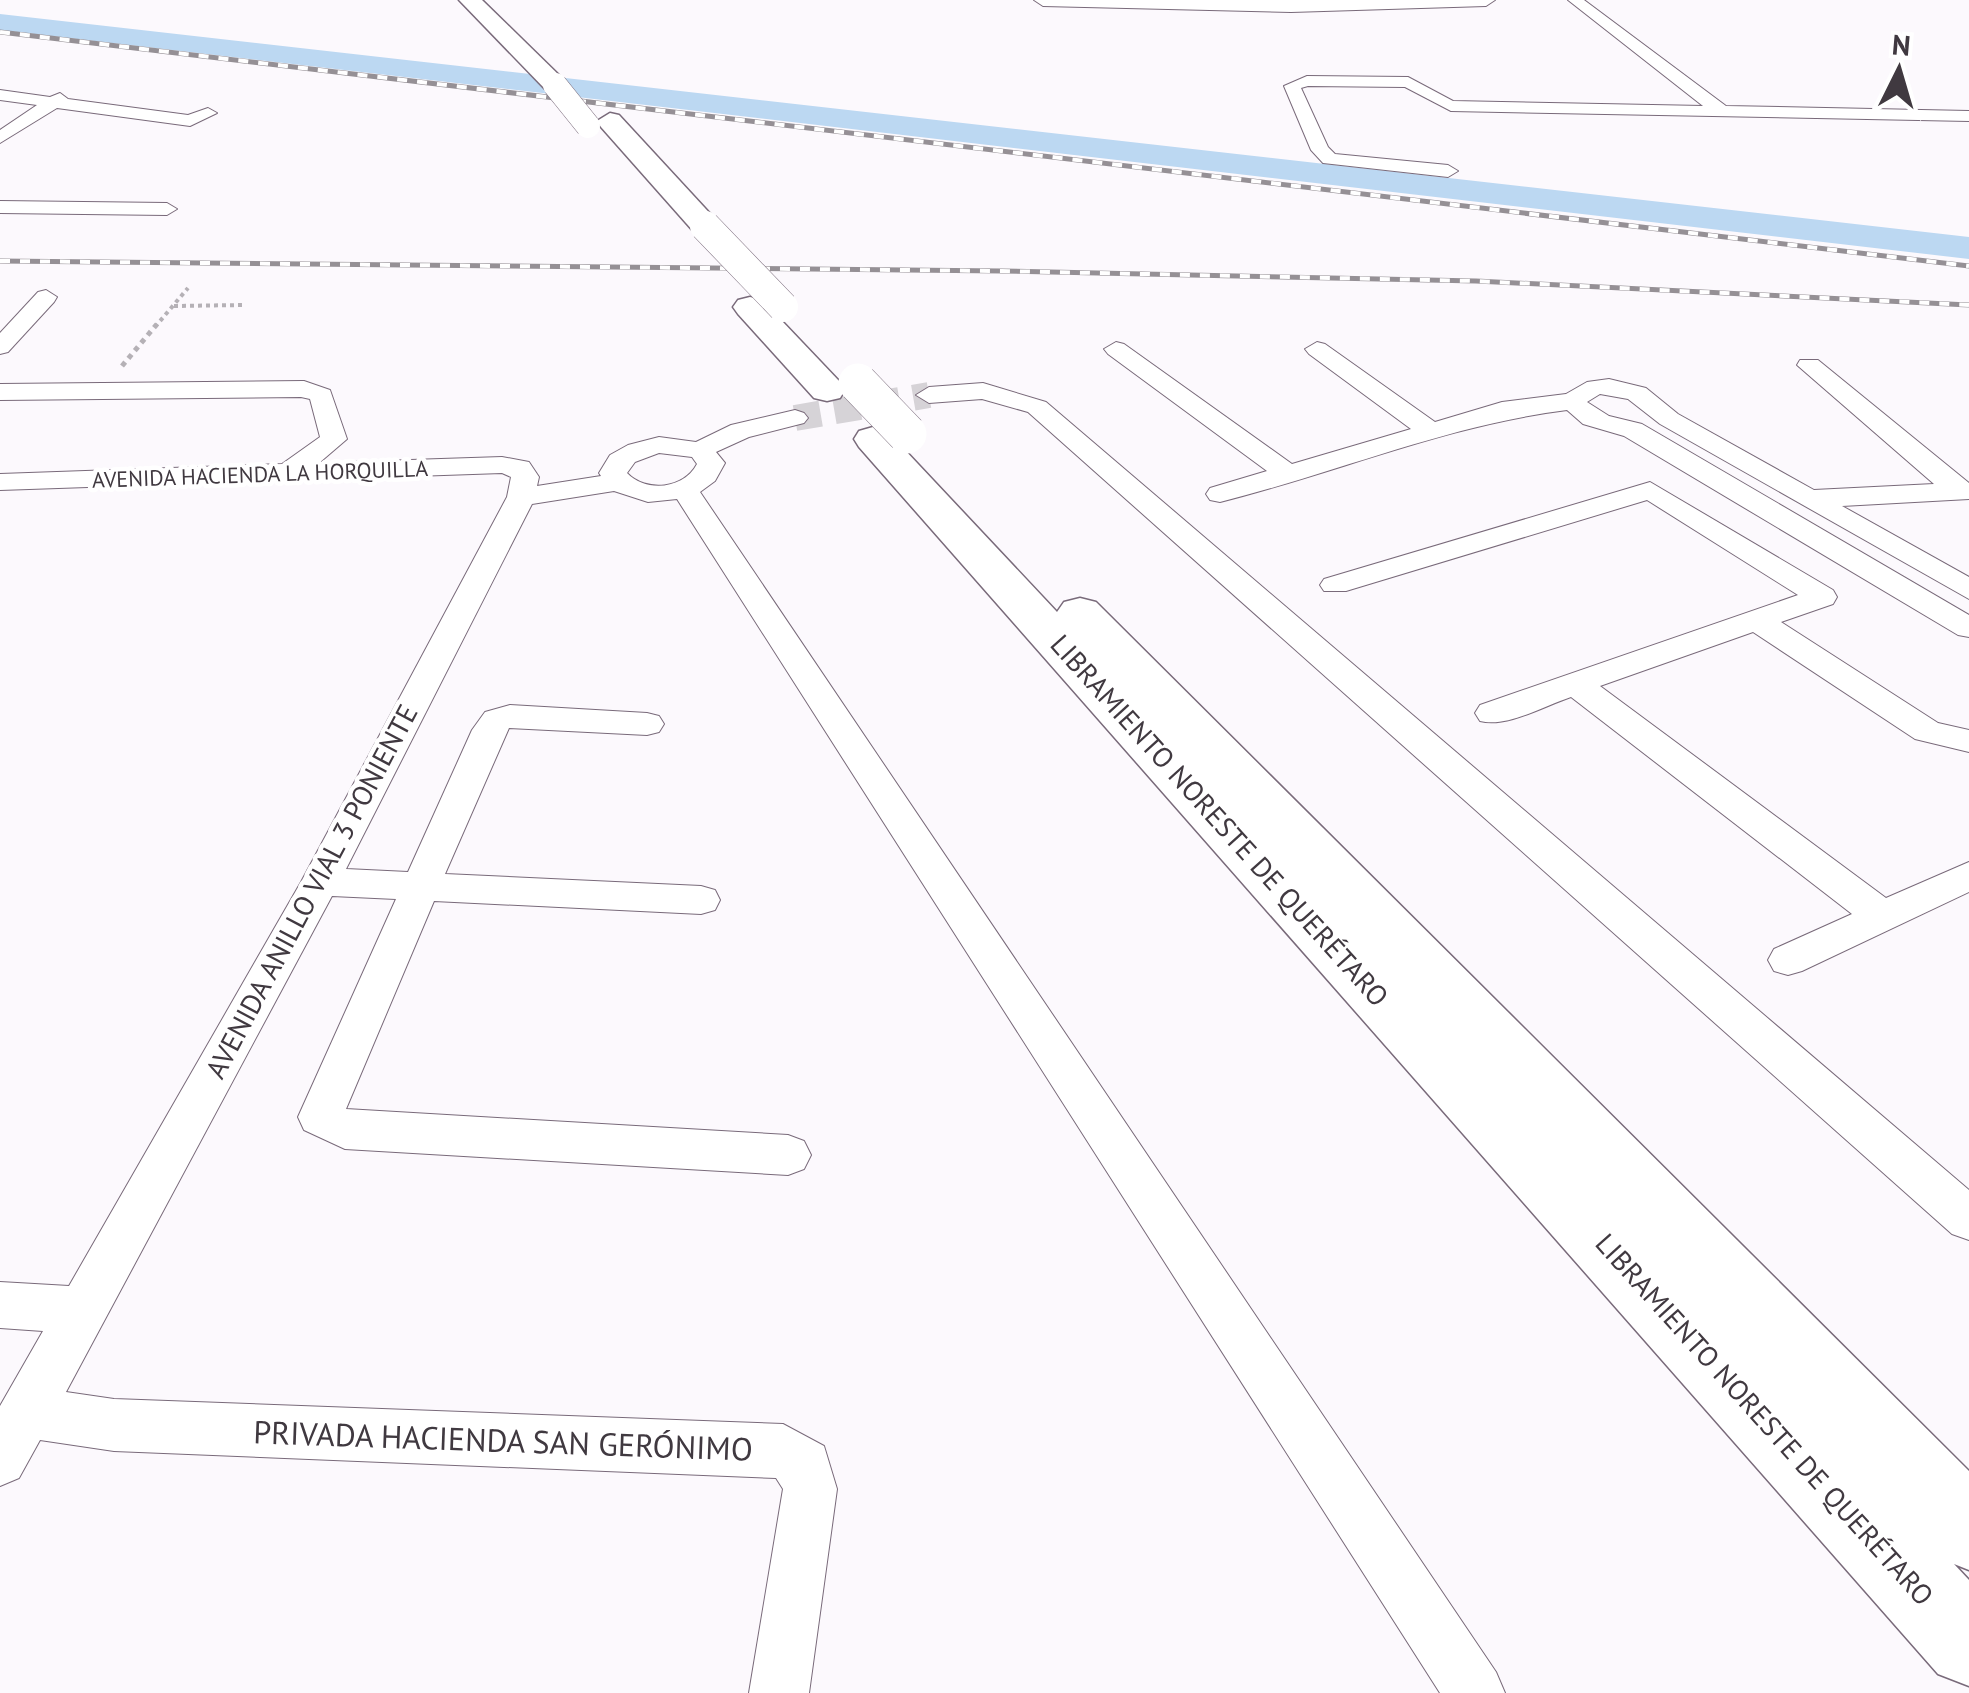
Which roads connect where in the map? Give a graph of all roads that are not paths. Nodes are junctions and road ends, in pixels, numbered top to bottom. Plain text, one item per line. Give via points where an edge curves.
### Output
1 (470, 0) edge
2 (494, 0) edge
3 (1043, 0) edge
4 (1222, 0) edge
5 (1346, 0) edge
6 (1364, 0) edge
7 (1486, 0) edge
8 (1575, 0) edge
9 (565, 83) junction
10 (0, 86) edge
11 (0, 95) edge
12 (59, 98) junction
13 (1721, 112) junction
14 (1969, 116) edge
15 (0, 138) edge
16 (1448, 171) dead end
17 (0, 207) edge
18 (167, 209) dead end
19 (46, 297) dead end
20 (0, 346) edge
21 (1116, 349) dead end
22 (1318, 349) dead end
23 (1809, 365) dead end
24 (0, 392) edge
25 (1574, 401) junction
26 (879, 408) junction
27 (795, 418) tunnel mouth
28 (1669, 419) junction
29 (1634, 430) junction
30 (1432, 432) junction
31 (692, 469) junction
32 (288, 473) junction
33 (1290, 475) junction
34 (0, 482) edge
35 (520, 482) junction
36 (616, 482) junction
37 (1964, 491) edge
38 (1220, 494) dead end
39 (1809, 499) junction
40 (1335, 584) dead end
41 (1969, 590) edge
42 (1756, 620) junction
43 (1969, 628) edge
44 (1575, 684) junction
45 (1492, 713) dead end
46 (647, 724) dead end
47 (1969, 741) edge
48 (1969, 876) edge
49 (320, 882) junction
50 (421, 888) junction
51 (701, 900) dead end
52 (1882, 916) junction
53 (1788, 960) dead end
54 (788, 1155) dead end
55 (1969, 1218) edge
56 (0, 1305) edge
57 (81, 1310) junction
58 (26, 1412) junction
59 (0, 1459) edge
60 (1969, 1529) edge
61 (1969, 1643) edge
62 (779, 1693) edge
63 (1474, 1693) edge

1 - 9 highway, LIBRAMIENTO NORESTE DE QUERÉTARO
2 - 9 highway, LIBRAMIENTO NORESTE DE QUERÉTARO
3 - 7 main road via 1291,6
4 - 5 main road
5 - 6 main road
8 - 13 street
9 - 26 highway, LIBRAMIENTO NORESTE DE QUERÉTARO, bridge via 599,124 623,176 692,228 766,307
10 - 12 street
11 - 12 street
12 - 12 street via 190,121 208,113
12 - 15 street
13 - 14 street
13 - 16 street via 1451,106 1408,82 1292,86 1330,159
17 - 18 street
19 - 20 street
21 - 33 street
22 - 30 street
23 - 37 street
24 - 32 street via 304,389 321,395 334,439
25 - 28 street via 1593,388 1632,391 1650,398
25 - 29 street via 1592,419
25 - 30 street via 1524,405
26 - 55 street via 983,392 1037,407
26 - 60 highway, LIBRAMIENTO NORESTE DE QUERÉTARO
26 - 61 highway, LIBRAMIENTO NORESTE DE QUERÉTARO
27 - 31 street via 740,432
28 - 29 street
28 - 39 street
29 - 43 street
30 - 33 street
31 - 36 street, AVENIDA HACIENDA LA HORQUILLA via 645,493
31 - 36 street via 678,444 641,448 616,464
31 - 63 street
32 - 34 street, AVENIDA HACIENDA LA HORQUILLA
32 - 35 street, AVENIDA HACIENDA LA HORQUILLA via 502,464
33 - 38 street
35 - 36 street, AVENIDA HACIENDA LA HORQUILLA
35 - 49 street, AVENIDA ANILLO VIAL 3 PONIENTE
37 - 39 street
39 - 41 street
40 - 42 street via 1650,490 1822,597
42 - 44 street
42 - 47 street via 1927,731
44 - 45 street
44 - 52 street
46 - 50 street via 497,720
48 - 52 street
49 - 50 street
49 - 57 street, AVENIDA ANILLO VIAL 3 PONIENTE
50 - 51 street
50 - 54 street via 320,1117 345,1130
52 - 53 street
56 - 57 street
57 - 58 street, AVENIDA ANILLO VIAL 3 PONIENTE
58 - 59 street, AVENIDA ANILLO VIAL 3 PONIENTE
58 - 62 street, PRIVADA HACIENDA SAN GERÓNIMO via 114,1425 782,1450 805,1465 810,1489

